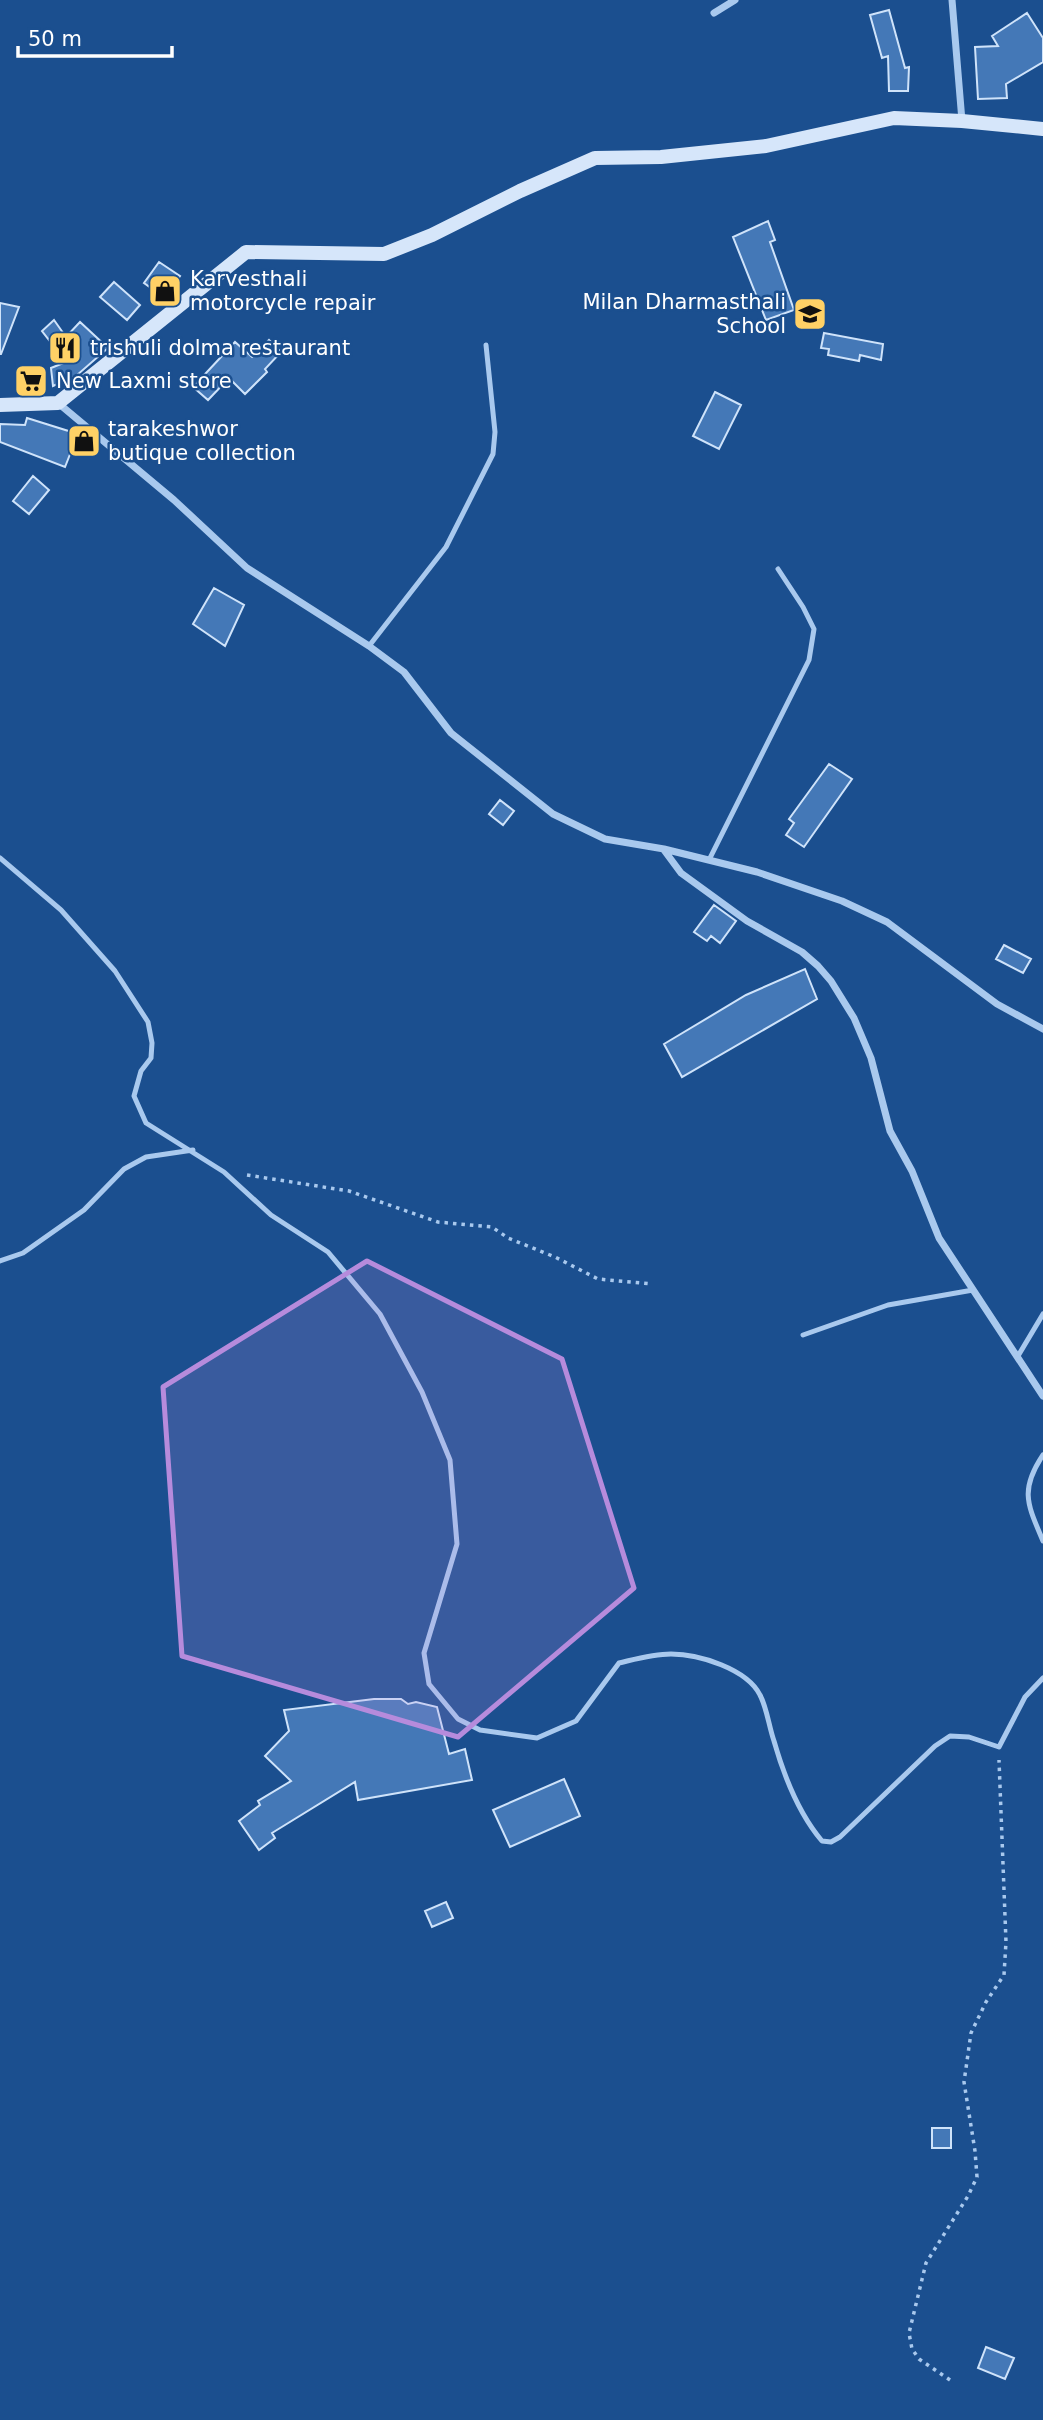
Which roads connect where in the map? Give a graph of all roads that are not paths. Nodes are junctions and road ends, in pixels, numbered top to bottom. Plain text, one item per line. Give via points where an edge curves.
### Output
1 (735, 0) edge
2 (952, 0) edge
3 (714, 13) dead end
4 (962, 121) junction
5 (1043, 129) edge
6 (486, 345) dead end
7 (58, 403) junction
8 (0, 405) edge
9 (778, 569) dead end
10 (369, 646) junction
11 (664, 849) junction
12 (0, 858) edge
13 (709, 860) junction
14 (1043, 1029) edge
15 (193, 1150) junction
16 (0, 1261) edge
17 (973, 1290) junction
18 (1043, 1314) edge
19 (803, 1335) dead end
20 (1018, 1356) junction
21 (1043, 1396) edge
22 (1043, 1455) edge
23 (1043, 1541) edge
24 (1043, 1678) edge

1 - 3 street
2 - 4 street
4 - 5 street
4 - 7 street via 894,117 766,146 661,158 595,158 384,254 246,252
6 - 10 lane via 493,454 446,547
7 - 8 street
7 - 10 street via 247,568
9 - 13 lane via 814,629 809,660
10 - 11 street via 404,672 451,733 553,814 605,839
11 - 13 street
11 - 17 street via 681,873 747,921 802,952 831,981 871,1058 890,1131 939,1238
12 - 15 lane via 61,910 115,971 148,1022 152,1043 152,1058 141,1071 134,1096 146,1123
13 - 14 street via 830,897 887,922 997,1004
15 - 16 lane via 145,1157 124,1169 84,1210 23,1253
15 - 24 lane via 271,1215 328,1252 380,1314 422,1392 450,1460 457,1544 424,1653 429,1684 458,1718 480,1730 537,1738 576,1721 619,1663 674,1654 723,1665 741,1674 760,1694 803,1815 822,1841 831,1842 950,1736 999,1746 1025,1697
17 - 19 lane via 888,1305
17 - 20 street
18 - 20 lane
20 - 21 street
22 - 23 lane via 1029,1483 1028,1505

